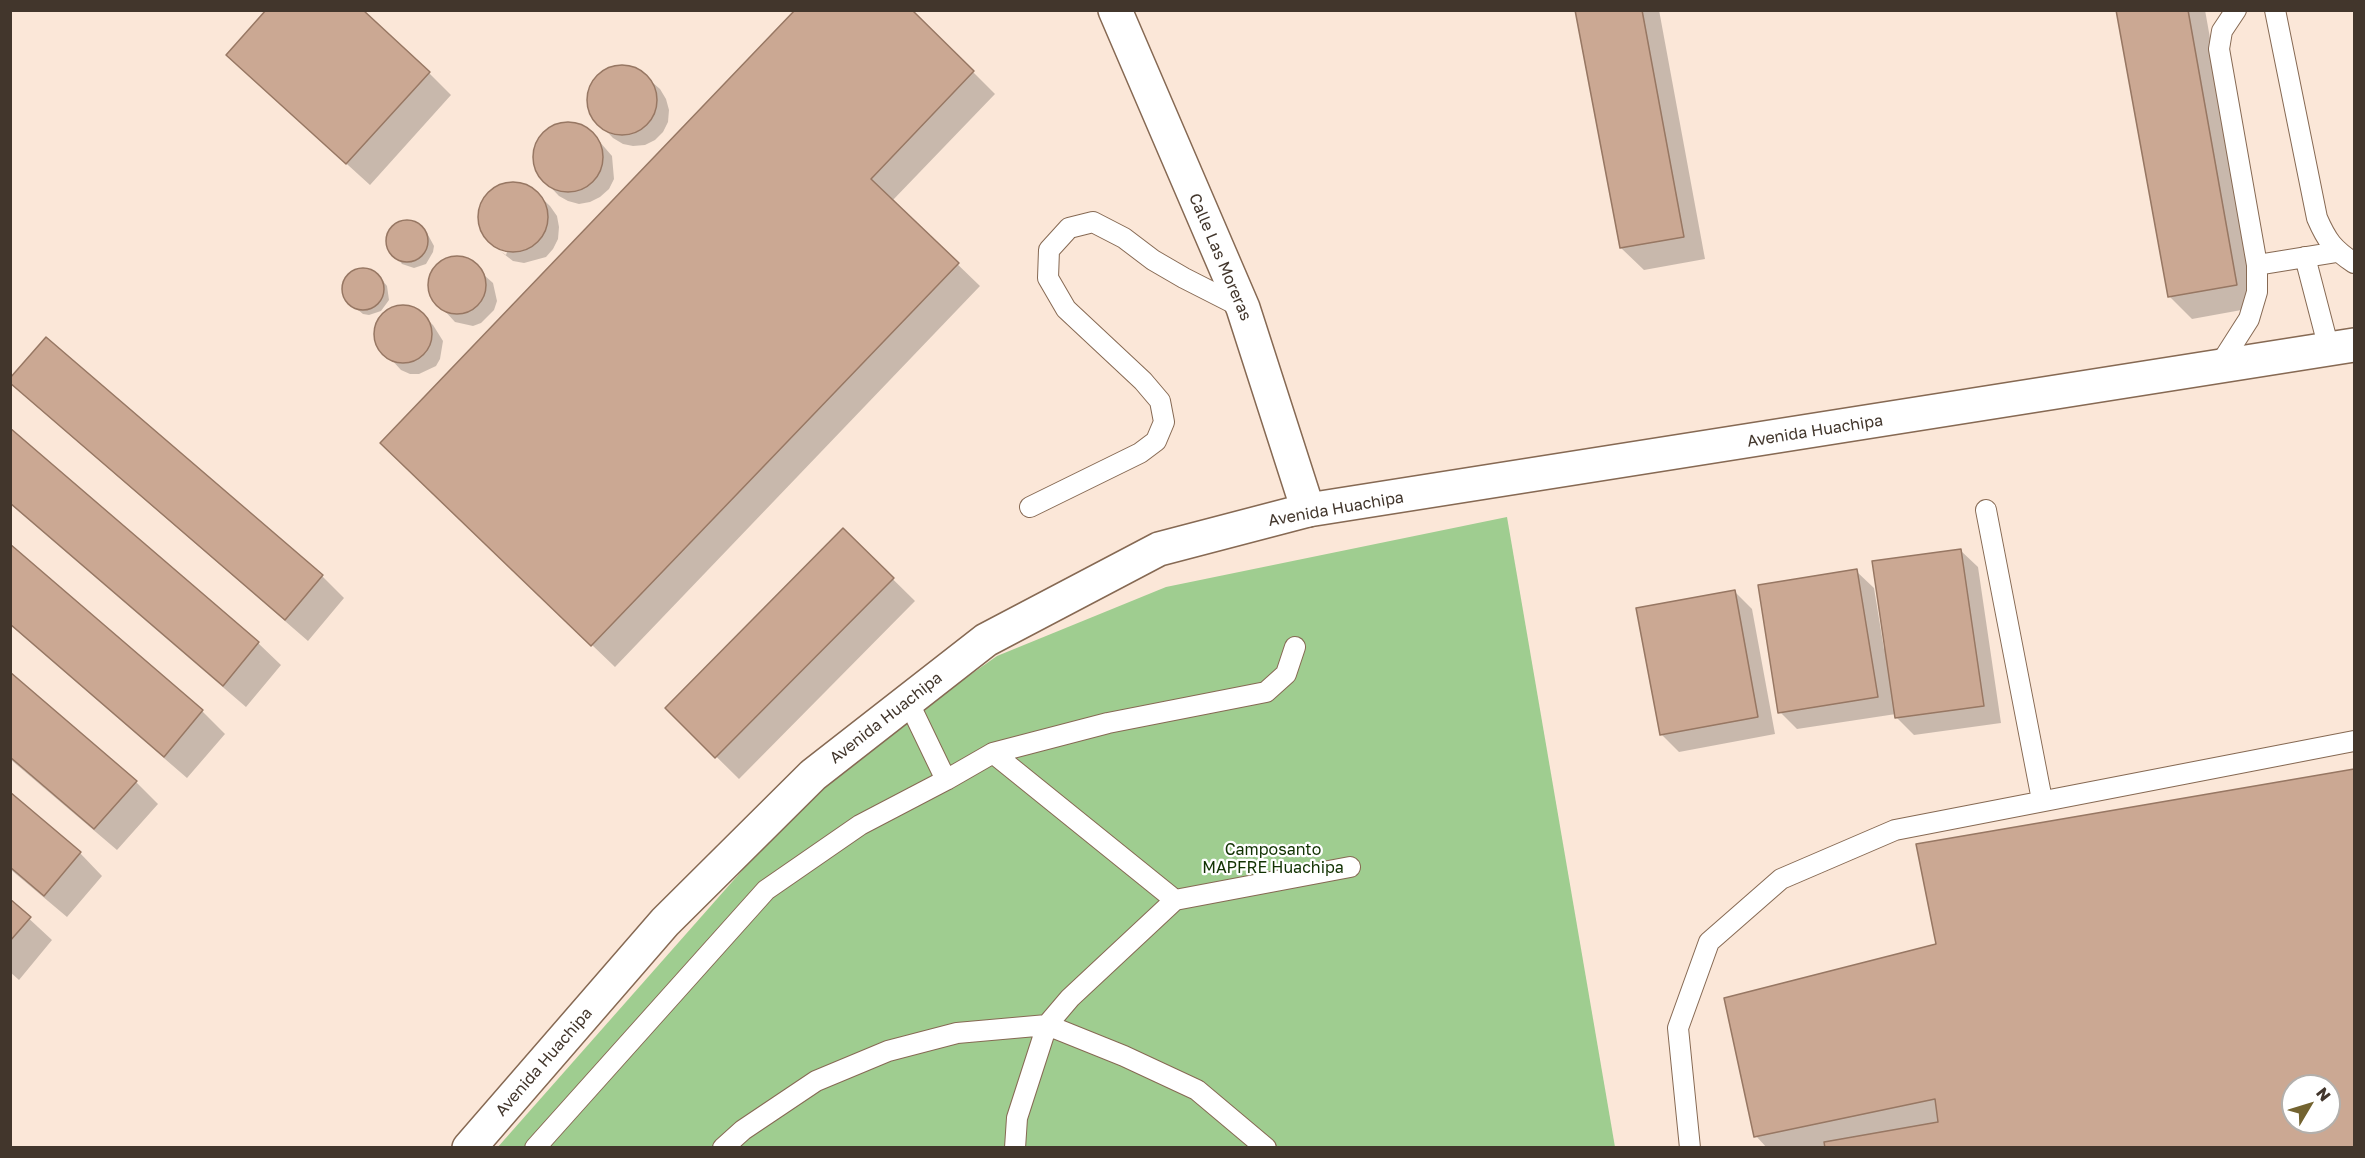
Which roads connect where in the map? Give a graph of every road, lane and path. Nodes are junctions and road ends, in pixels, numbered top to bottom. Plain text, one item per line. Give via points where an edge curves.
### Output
1 (1115, 10) edge
2 (2236, 10) edge
3 (2275, 10) edge
4 (2337, 252) junction
5 (2305, 257) junction
6 (2355, 263) edge
7 (2257, 265) junction
8 (1243, 308) junction
9 (2342, 347) edge
10 (2219, 366) junction
11 (1030, 507) dead end
12 (1308, 510) junction
13 (1986, 510) dead end
14 (1295, 647) dead end
15 (908, 701) junction
16 (2355, 741) edge
17 (993, 753) junction
18 (946, 780) junction
19 (2042, 800) junction
20 (1350, 867) dead end
21 (1175, 900) junction
22 (1047, 1025) junction
23 (469, 1148) edge
24 (535, 1148) edge
25 (723, 1148) edge
26 (1015, 1148) edge
27 (1266, 1148) edge
28 (1690, 1148) edge

1 - 8 street, Calle Las Moreras
2 - 7 lane via 2222,31 2219,49
3 - 4 lane via 2317,218 2326,240
4 - 5 lane
4 - 6 lane
5 - 7 lane
5 - 9 lane
7 - 10 lane via 2258,292 2249,319
8 - 11 lane via 1184,278 1094,222 1069,228 1049,250 1048,278 1066,309 1160,401 1164,422 1156,441 1140,453
8 - 12 street, Calle Las Moreras
9 - 10 street, Avenida Huachipa
10 - 12 street, Avenida Huachipa
12 - 15 street, Avenida Huachipa via 1159,549 986,640
13 - 19 lane
14 - 17 lane via 1286,674 1266,692 1108,723
15 - 18 lane
15 - 23 street, Avenida Huachipa via 813,775 674,914
16 - 19 lane
17 - 18 lane
17 - 21 lane
18 - 24 lane via 860,825 766,890
19 - 28 lane via 1895,830 1781,879 1709,942 1678,1028
20 - 21 lane
21 - 22 lane via 1070,998
22 - 25 lane via 957,1033 888,1051 816,1081
22 - 26 lane via 1017,1118
22 - 27 lane via 1197,1090

